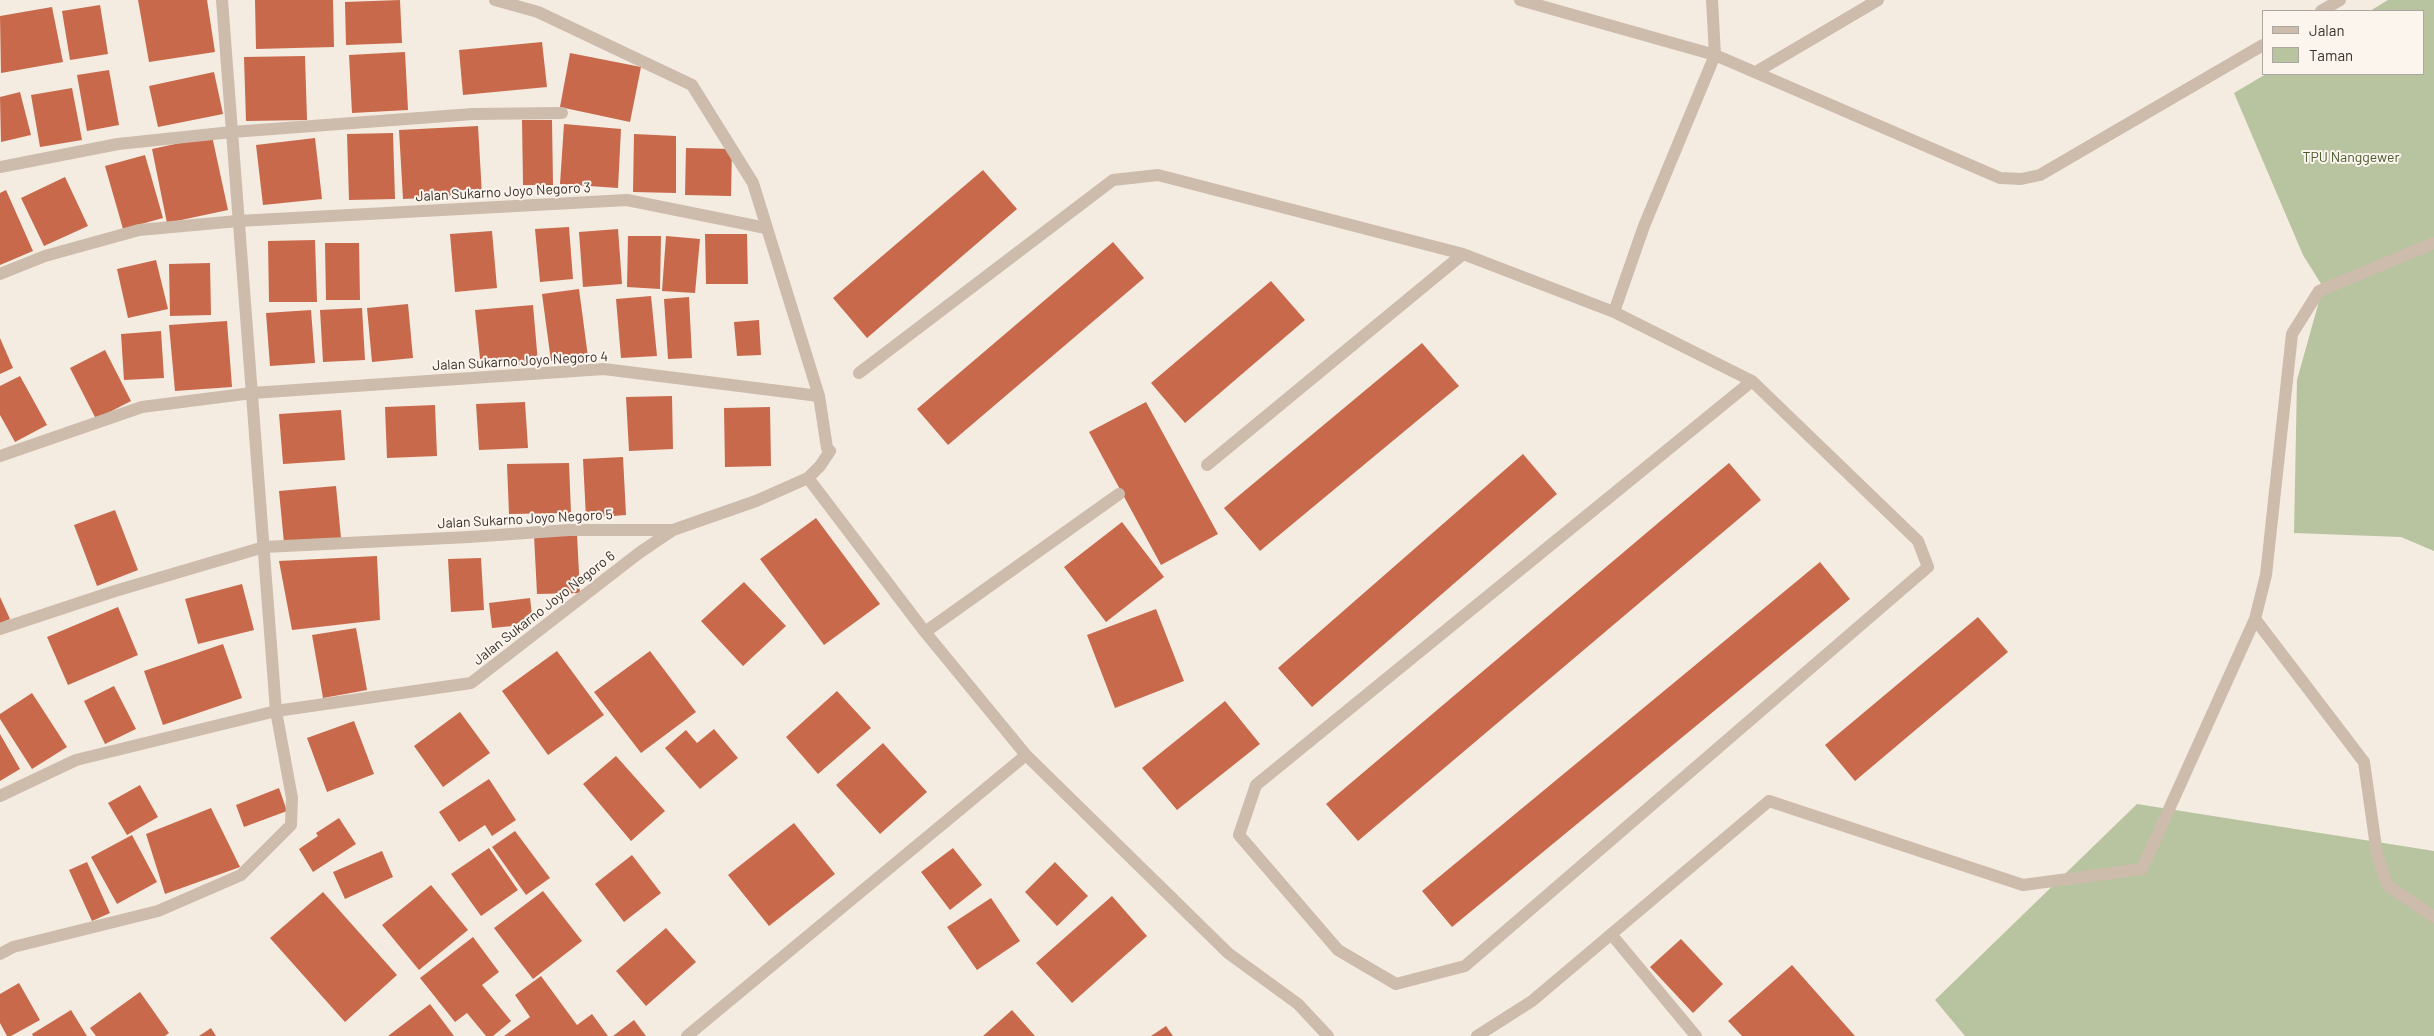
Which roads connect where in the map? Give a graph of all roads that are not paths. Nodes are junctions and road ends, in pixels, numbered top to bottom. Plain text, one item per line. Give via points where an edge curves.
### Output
1 (222, 0) edge
2 (495, 0) edge
3 (1520, 0) edge
4 (1712, 0) edge
5 (1878, 0) edge
6 (2340, 0) edge
7 (2323, 10) edge
8 (2262, 46) edge
9 (1715, 55) junction
10 (1756, 72) junction
11 (562, 113) dead end
12 (232, 132) junction
13 (0, 167) edge
14 (238, 221) junction
15 (766, 228) junction
16 (2434, 243) edge
17 (1463, 254) junction
18 (0, 274) edge
19 (1614, 312) junction
20 (859, 374) dead end
21 (1752, 381) junction
22 (252, 393) junction
23 (819, 396) junction
24 (0, 456) edge
25 (1207, 466) dead end
26 (808, 478) junction
27 (1119, 494) dead end
28 (673, 530) junction
29 (264, 547) junction
30 (2255, 619) junction
31 (0, 629) edge
32 (925, 632) junction
33 (276, 711) junction
34 (1026, 755) junction
35 (0, 796) edge
36 (2434, 916) edge
37 (1611, 934) junction
38 (0, 954) edge
39 (687, 1036) edge
40 (1328, 1036) edge
41 (1477, 1036) edge
42 (1696, 1036) edge

1 - 12 street
2 - 15 street via 538,12 692,85 754,183
3 - 9 street
4 - 9 street
5 - 10 street
6 - 7 street
8 - 10 street via 2040,175 2021,179 2000,178
9 - 10 street
9 - 19 street via 1644,226
11 - 12 street via 473,114
12 - 13 street via 118,144
12 - 14 street
14 - 15 street, Jalan Sukarno Joyo Negoro 3 via 627,200
14 - 18 street, Jalan Sukarno Joyo Negoro 3 via 139,230 45,256
14 - 22 street
15 - 23 street
16 - 30 street via 2319,291 2292,334 2266,575
17 - 19 street
17 - 20 street via 1158,175 1113,180
17 - 25 street
19 - 21 street
21 - 21 street via 1918,541 1928,567 1466,966 1396,984 1338,950 1240,835 1256,785
22 - 23 street, Jalan Sukarno Joyo Negoro 4 via 604,369
22 - 24 street, Jalan Sukarno Joyo Negoro 4 via 142,407
22 - 29 street
23 - 26 street via 830,451
26 - 28 street, Jalan Sukarno Joyo Negoro 5
26 - 32 street
27 - 32 street
28 - 29 street, Jalan Sukarno Joyo Negoro 5 via 569,530
28 - 33 street, Jalan Sukarno Joyo Negoro 6 via 472,683
29 - 31 street, Jalan Sukarno Joyo Negoro 5
29 - 33 street
30 - 36 street via 2364,762 2377,854 2387,885
30 - 37 street via 2142,869 2023,885 1769,801
32 - 34 street
33 - 35 street, Jalan Sukarno Joyo Negoro 6 via 76,760
33 - 38 street via 292,798 291,825 241,875 158,911 13,947
34 - 39 street
34 - 40 street via 1228,953 1298,1004
37 - 41 street via 1532,1002
37 - 42 street

